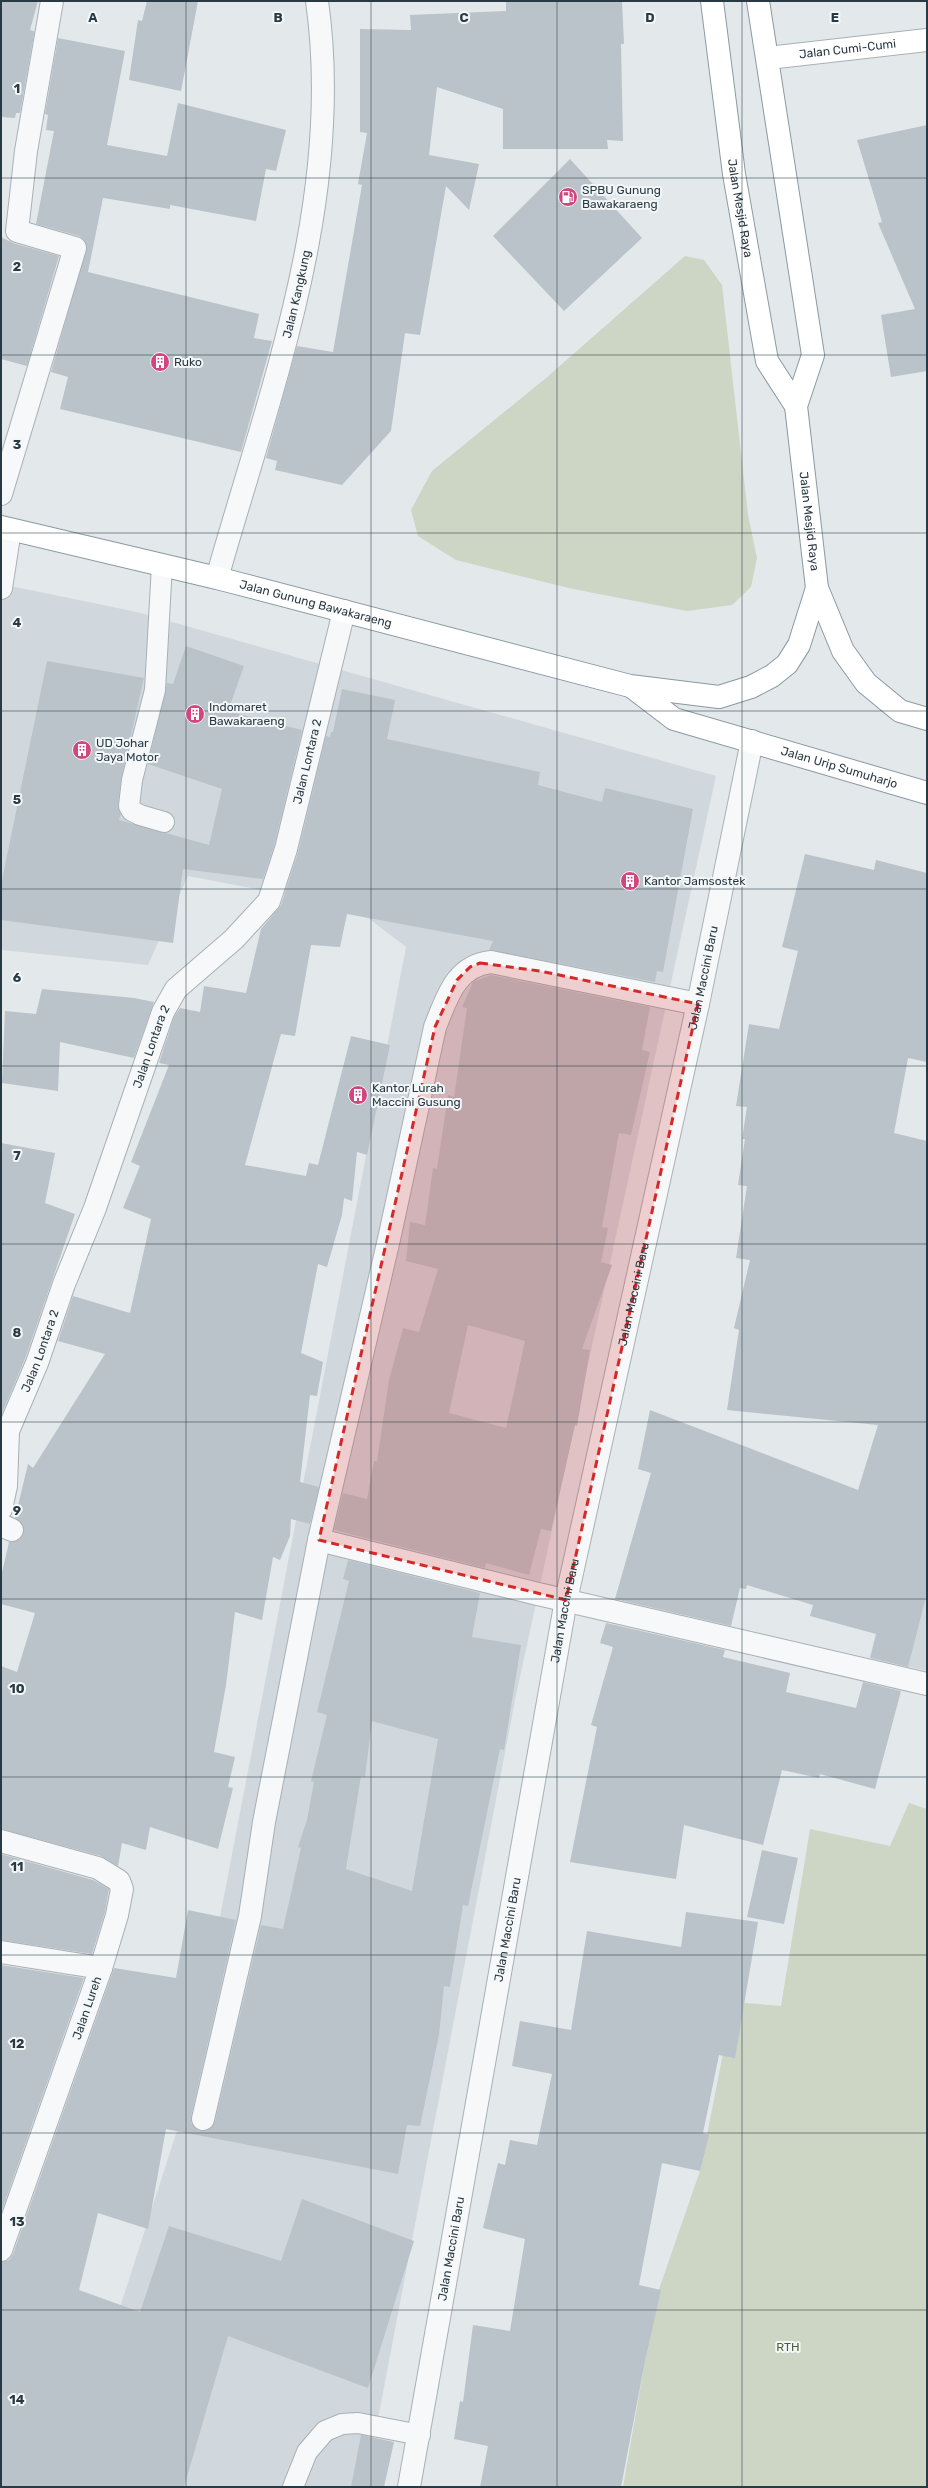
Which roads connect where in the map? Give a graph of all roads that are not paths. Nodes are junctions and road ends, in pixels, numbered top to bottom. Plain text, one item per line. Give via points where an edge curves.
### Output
1 (52, 1) edge
2 (317, 1) edge
3 (712, 1) edge
4 (758, 1) edge
5 (927, 40) edge
6 (768, 58) junction
7 (796, 406) junction
8 (1, 494) edge
9 (6, 529) edge
10 (162, 565) junction
11 (216, 578) junction
12 (1, 588) edge
13 (817, 588) junction
14 (344, 612) junction
15 (630, 686) junction
16 (927, 719) edge
17 (752, 741) junction
18 (927, 793) edge
19 (164, 822) dead end
20 (698, 1004) junction
21 (1, 1510) edge
22 (319, 1540) junction
23 (566, 1600) junction
24 (927, 1684) edge
25 (1, 1841) edge
26 (1, 1952) edge
27 (101, 1968) junction
28 (203, 2119) dead end
29 (1, 2250) edge
30 (420, 2435) junction
31 (293, 2487) edge
32 (409, 2487) edge

1 - 8 street via 26,151 17,231 75,248
2 - 11 street, Jalan Kangkung via 324,100 320,170 297,298
3 - 7 main road, Jalan Mesjid Raya via 734,174 767,361
4 - 6 main road, Jalan Mesjid Raya
5 - 6 main road, Jalan Cumi-Cumi
6 - 7 main road, Jalan Mesjid Raya via 778,139 813,354
7 - 13 main road, Jalan Mesjid Raya
9 - 10 main road, Jalan Gunung Bawakaraeng
9 - 12 street
10 - 11 main road, Jalan Gunung Bawakaraeng
10 - 19 lane via 155,690 132,780 129,806 136,813
11 - 14 main road, Jalan Gunung Bawakaraeng
13 - 15 main road, Jalan Gunung Bawakaraeng via 799,645 787,664 772,676 751,687 719,697
13 - 16 main road via 843,651 866,683 900,711
14 - 15 main road, Jalan Gunung Bawakaraeng
14 - 21 street, Jalan Lontara 2 via 286,849 269,901 234,939 176,989 163,1012 95,1208 64,1284 37,1363 8,1431 6,1486
15 - 17 main road, Jalan Gunung Bawakaraeng via 674,719
17 - 18 main road, Jalan Urip Sumuharjo
17 - 20 street, Jalan Maccini Baru
20 - 22 street via 491,962 470,967 457,980 435,1027
20 - 23 street, Jalan Maccini Baru
22 - 23 street
22 - 28 street via 264,1822 250,1916
23 - 24 street
23 - 30 street, Jalan Maccini Baru
25 - 27 street, Jalan Lureh via 98,1868 119,1881 122,1889 117,1915
26 - 27 street
27 - 29 street, Jalan Lureh
30 - 31 lane via 358,2423 342,2424 325,2431 307,2452
30 - 32 street, Jalan Maccini Baru

